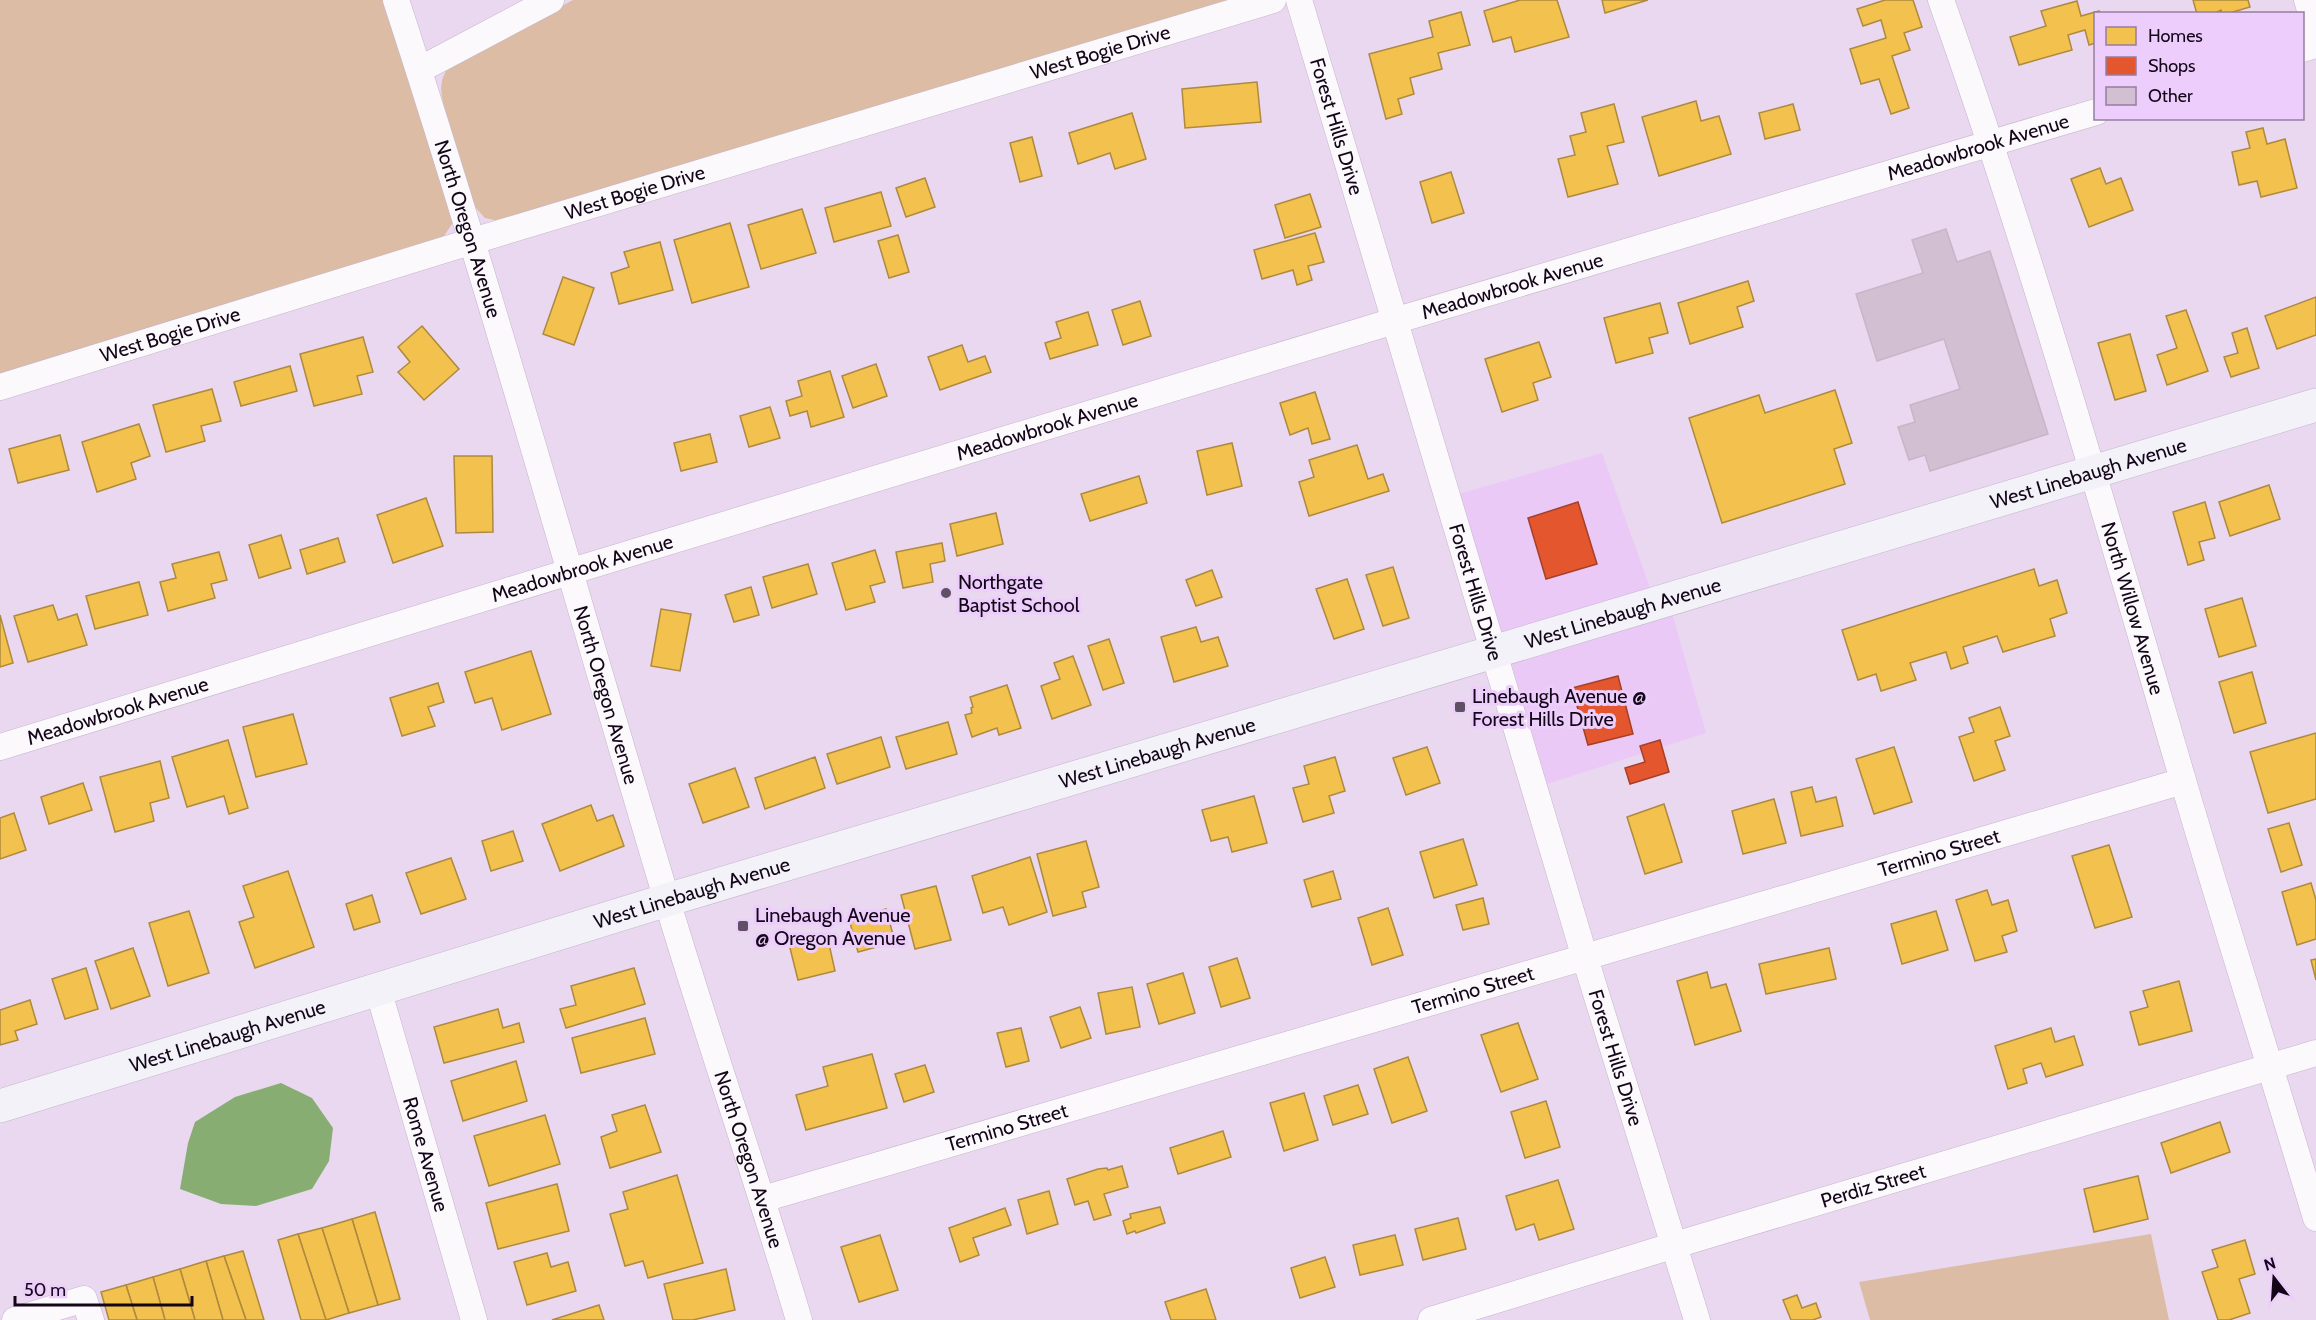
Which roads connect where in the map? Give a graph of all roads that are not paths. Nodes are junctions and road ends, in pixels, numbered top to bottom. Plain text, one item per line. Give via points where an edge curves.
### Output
1 (396, 0) edge
2 (551, 0) edge
3 (1273, 0) edge
4 (1299, 0) edge
5 (1941, 0) edge
6 (2307, 0) edge
7 (2316, 30) edge
8 (419, 70) junction
9 (2094, 113) edge
10 (1992, 143) junction
11 (473, 242) junction
12 (1394, 321) junction
13 (0, 387) edge
14 (2316, 405) edge
15 (2094, 472) junction
16 (569, 572) junction
17 (1495, 652) junction
18 (0, 747) edge
19 (2183, 781) junction
20 (667, 900) junction
21 (1585, 958) junction
22 (378, 989) junction
23 (2316, 1053) edge
24 (2271, 1067) junction
25 (0, 1106) edge
26 (763, 1199) junction
27 (2316, 1218) edge
28 (1675, 1245) junction
29 (15, 1320) edge
30 (91, 1320) edge
31 (474, 1320) edge
32 (799, 1320) edge
33 (1431, 1320) edge
34 (1696, 1320) edge

1 - 8 street, North Oregon Avenue
2 - 8 street
3 - 11 street, West Bogie Drive
4 - 12 street, Forest Hills Drive
5 - 10 street, North Willow Avenue
6 - 7 street
8 - 11 street, North Oregon Avenue
9 - 10 street, Meadowbrook Avenue
10 - 12 street, Meadowbrook Avenue
10 - 15 street, North Willow Avenue
11 - 13 street, West Bogie Drive
11 - 16 street, North Oregon Avenue
12 - 16 street, Meadowbrook Avenue
12 - 17 street, Forest Hills Drive
14 - 15 street, West Linebaugh Avenue
15 - 17 street, West Linebaugh Avenue
15 - 19 street, North Willow Avenue
16 - 18 street, Meadowbrook Avenue
16 - 20 street, North Oregon Avenue
17 - 20 street, West Linebaugh Avenue
17 - 21 street, Forest Hills Drive
19 - 21 street, Termino Street
19 - 24 street, North Willow Avenue
20 - 22 street, West Linebaugh Avenue
20 - 26 street, North Oregon Avenue
21 - 26 street, Termino Street
21 - 28 street, Forest Hills Drive
22 - 25 street, West Linebaugh Avenue
22 - 31 street, Rome Avenue
23 - 24 street, Perdiz Street
24 - 27 street, North Willow Avenue
24 - 28 street, Perdiz Street
26 - 32 street, North Oregon Avenue
28 - 33 street, Perdiz Street
28 - 34 street, Forest Hills Drive
29 - 30 street via 84,1299

